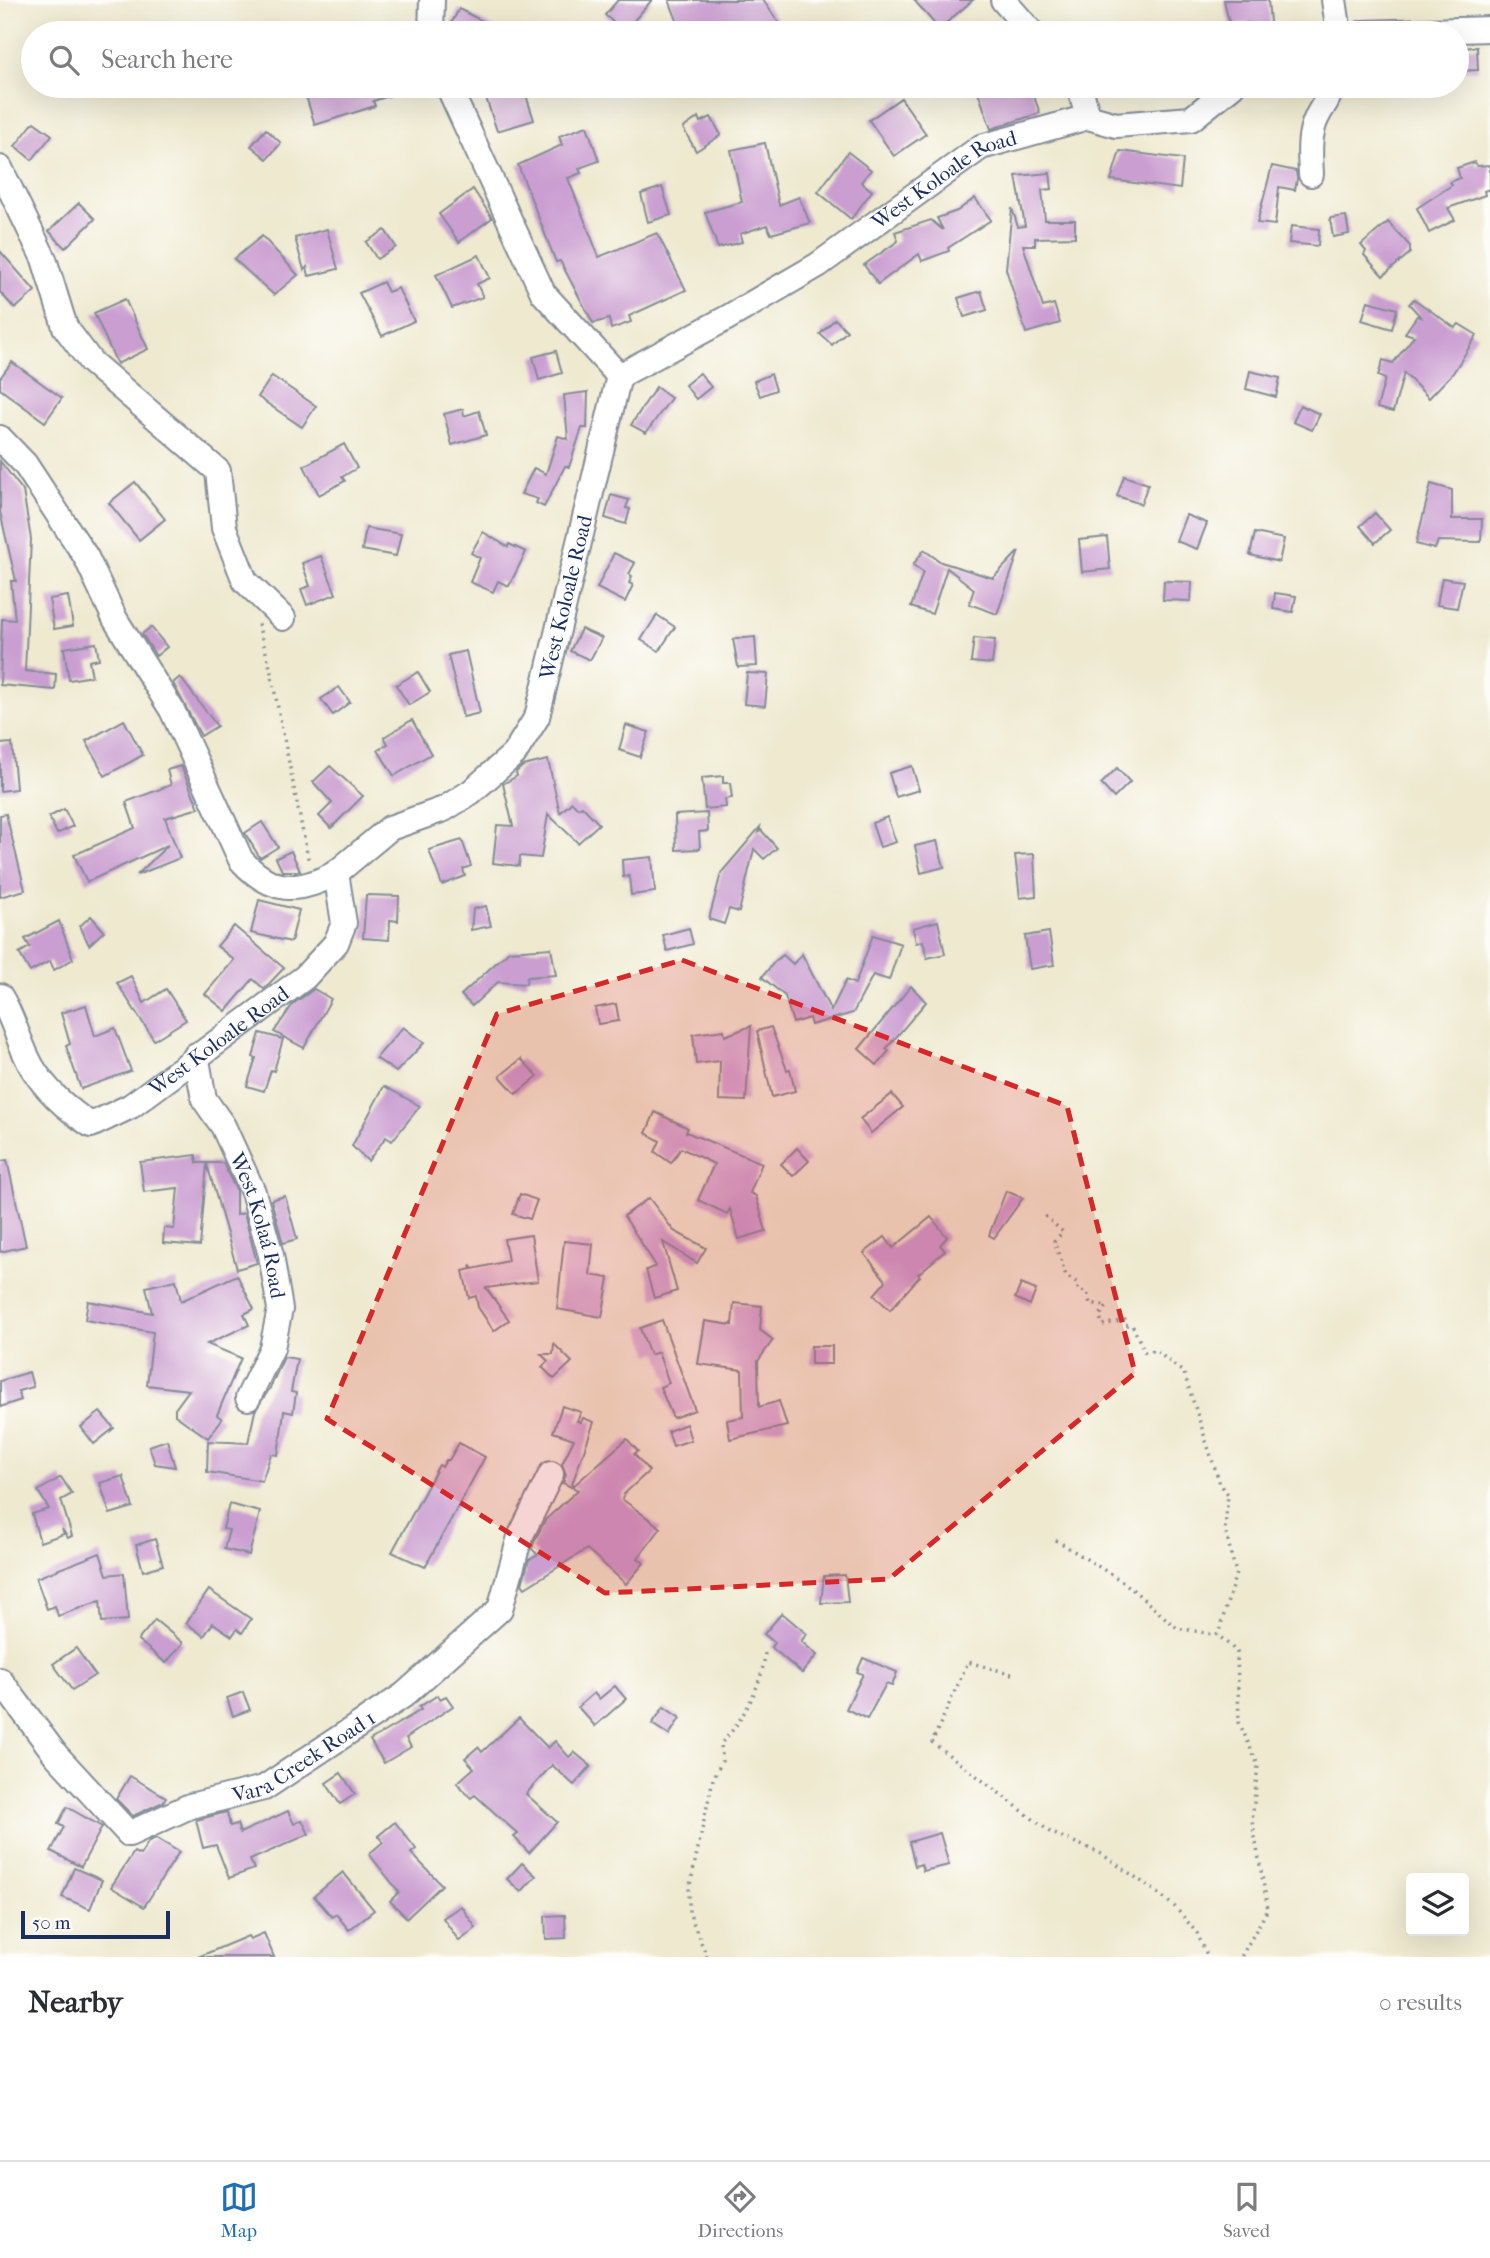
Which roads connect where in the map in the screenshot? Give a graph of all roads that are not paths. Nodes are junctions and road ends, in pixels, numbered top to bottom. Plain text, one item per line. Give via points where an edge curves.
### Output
1 (432, 0) edge
2 (1003, 0) edge
3 (1334, 0) edge
4 (431, 21) edge
5 (1021, 21) edge
6 (1337, 21) edge
7 (1490, 29) edge
8 (1469, 30) edge
9 (454, 98) edge
10 (1081, 98) edge
11 (1217, 98) edge
12 (1328, 98) edge
13 (1088, 117) junction
14 (0, 167) edge
15 (1311, 174) dead end
16 (619, 376) junction
17 (0, 438) edge
18 (283, 618) dead end
19 (336, 873) junction
20 (0, 996) edge
21 (196, 1055) junction
22 (248, 1398) dead end
23 (551, 1474) dead end
24 (0, 1680) edge

1 - 4 street
2 - 5 street
3 - 6 street
7 - 8 street
9 - 16 street via 543,293
10 - 13 street
11 - 13 street, West Koloale Road via 1191,119 1116,125
12 - 15 street via 1310,140
13 - 16 street, West Koloale Road via 981,147 818,265
14 - 18 street via 44,259 65,327 91,362 218,471 224,528 245,581
16 - 19 street, West Koloale Road via 537,717 513,754 471,792 444,809 390,828
17 - 19 street via 25,464 86,557 115,619 172,710 241,860 257,878 285,888 313,886
19 - 21 street, West Koloale Road via 344,923 336,943 305,977
20 - 21 street, West Koloale Road via 32,1066 72,1113 91,1125 131,1106
21 - 22 street, West Kolaá Road via 204,1099 223,1126 253,1192 280,1309 272,1348
23 - 24 street, Vara Creek Road 1 via 520,1537 500,1609 404,1695 264,1788 190,1805 130,1834 56,1755

